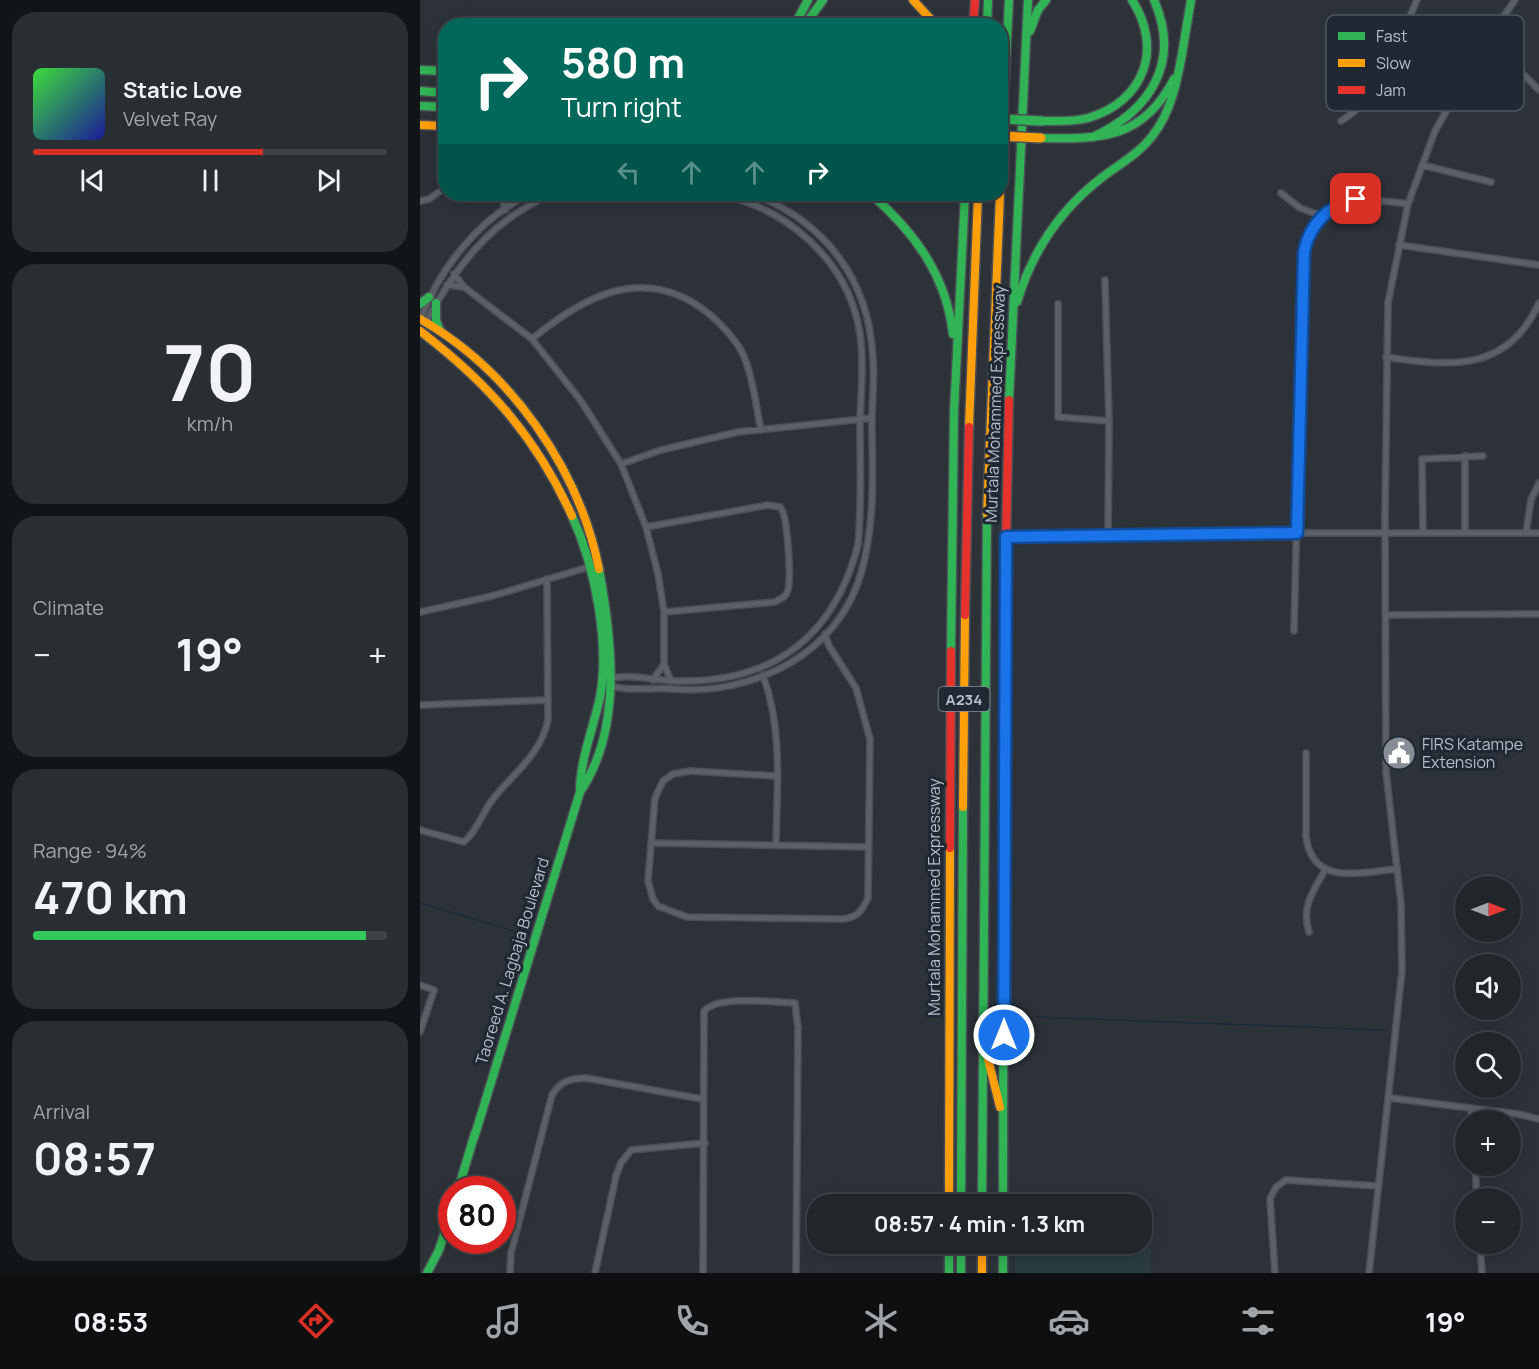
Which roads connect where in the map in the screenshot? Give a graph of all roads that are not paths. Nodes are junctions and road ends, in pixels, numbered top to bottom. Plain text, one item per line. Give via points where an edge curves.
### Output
1 (808, 0) edge
2 (823, 0) edge
3 (913, 0) edge
4 (975, 0) edge
5 (988, 0) edge
6 (1009, 0) edge
7 (1028, 0) edge
8 (1046, 0) edge
9 (1132, 0) edge
10 (1154, 0) edge
11 (1191, 0) edge
12 (1417, 0) edge
13 (1515, 0) edge
14 (1410, 15) edge
15 (1505, 15) edge
16 (798, 18) edge
17 (810, 18) edge
18 (930, 18) edge
19 (974, 18) edge
20 (987, 18) edge
21 (1008, 20) edge
22 (1182, 54) junction
23 (1025, 61) junction
24 (420, 70) edge
25 (438, 71) edge
26 (1524, 75) edge
27 (1539, 90) edge
28 (420, 91) edge
29 (438, 92) edge
30 (420, 106) edge
31 (438, 107) edge
32 (1358, 111) edge
33 (1445, 111) edge
34 (1008, 120) edge
35 (1341, 121) dead end
36 (420, 124) edge
37 (438, 125) edge
38 (1008, 136) edge
39 (1093, 137) junction
40 (1422, 165) junction
41 (1491, 182) dead end
42 (438, 193) edge
43 (1281, 194) dead end
44 (420, 201) edge
45 (503, 201) edge
46 (519, 201) edge
47 (539, 201) edge
48 (740, 201) edge
49 (767, 201) edge
50 (879, 201) edge
51 (965, 201) edge
52 (978, 201) edge
53 (1000, 201) edge
54 (1408, 204) junction
55 (505, 210) junction
56 (1322, 216) junction
57 (1399, 245) junction
58 (1539, 265) edge
59 (454, 274) junction
60 (1105, 280) dead end
61 (447, 285) junction
62 (464, 287) junction
63 (433, 300) junction
64 (420, 303) edge
65 (1539, 303) edge
66 (1059, 304) dead end
67 (422, 325) edge
68 (442, 334) junction
69 (532, 339) junction
70 (1010, 356) junction
71 (1386, 357) junction
72 (954, 412) junction
73 (872, 418) junction
74 (860, 419) junction
75 (1109, 421) junction
76 (761, 430) junction
77 (1465, 456) junction
78 (1483, 456) dead end
79 (621, 464) junction
80 (1539, 483) edge
81 (645, 528) junction
82 (1297, 533) junction
83 (1385, 533) junction
84 (1465, 533) junction
85 (1526, 533) junction
86 (1539, 533) edge
87 (1423, 534) junction
88 (1108, 535) junction
89 (1006, 537) junction
90 (600, 564) junction
91 (589, 567) junction
92 (547, 579) junction
93 (420, 612) edge
94 (664, 612) junction
95 (1539, 614) edge
96 (1386, 615) junction
97 (1294, 632) dead end
98 (825, 634) junction
99 (818, 643) junction
100 (829, 646) junction
101 (664, 664) junction
102 (760, 669) junction
103 (764, 677) junction
104 (652, 680) junction
105 (671, 681) junction
106 (602, 682) junction
107 (613, 682) junction
108 (548, 700) junction
109 (420, 705) edge
110 (1306, 753) dead end
111 (777, 776) junction
112 (580, 792) junction
113 (420, 830) edge
114 (652, 843) junction
115 (776, 845) junction
116 (867, 847) junction
117 (1397, 869) junction
118 (1325, 870) junction
119 (1309, 932) dead end
120 (420, 985) edge
121 (420, 1032) edge
122 (983, 1039) junction
123 (949, 1043) junction
124 (493, 1075) dead end
125 (1390, 1098) junction
126 (702, 1099) junction
127 (1471, 1109) joint
128 (962, 1117) junction
129 (1539, 1119) edge
130 (1004, 1122) junction
131 (474, 1138) junction
132 (705, 1143) junction
133 (462, 1176) edge
134 (1378, 1186) junction
135 (949, 1194) edge
136 (962, 1194) edge
137 (982, 1194) edge
138 (1003, 1194) edge
139 (438, 1252) edge
140 (949, 1254) edge
141 (961, 1254) edge
142 (982, 1254) edge
143 (1003, 1254) edge
144 (1481, 1254) edge
145 (427, 1273) edge
146 (510, 1273) edge
147 (595, 1273) edge
148 (704, 1273) edge
149 (796, 1273) edge
150 (949, 1273) edge
151 (961, 1273) edge
152 (982, 1273) edge
153 (1003, 1273) edge
154 (1275, 1273) edge
155 (1369, 1273) edge
156 (1482, 1273) edge

1 - 16 main road
2 - 17 main road
3 - 18 main road
4 - 19 main road
5 - 20 main road
6 - 21 main road
7 - 23 main road, Murtala Mohammed Expressway
8 - 23 main road via 1032,22
9 - 34 main road, bridge via 1147,25 1150,39 1149,55 1137,84 1126,96 1099,114 1067,122
10 - 39 main road via 1166,34 1159,77 1131,115
11 - 22 main road
12 - 14 street
13 - 15 street
22 - 39 main road via 1170,87 1153,112 1128,130
22 - 70 main road via 1174,95 1151,137 1067,209 1043,240 1023,283
23 - 70 main road, Murtala Mohammed Expressway
24 - 25 main road
26 - 27 street
28 - 29 main road
30 - 31 main road
32 - 35 street
33 - 40 street
36 - 37 main road
38 - 39 main road, bridge
40 - 41 street
40 - 54 street
42 - 44 street
43 - 56 street via 1300,208
45 - 55 street
46 - 55 street
47 - 59 street via 496,227
48 - 74 street via 792,226 822,251 835,269 860,334
49 - 73 street via 804,220 854,279 869,324
50 - 72 main road via 917,241 941,284 953,328
51 - 72 main road, Murtala Mohammed Expressway
52 - 128 main road, Murtala Mohammed Expressway / A234 via 966,482
53 - 122 main road, Murtala Mohammed Expressway / A234 via 987,465
54 - 56 street via 1356,199
54 - 57 street
55 - 63 street via 477,232 453,260
56 - 82 street via 1311,231 1304,252
57 - 58 street
57 - 71 street via 1388,303
59 - 61 street
59 - 62 street
60 - 75 street
61 - 62 street
61 - 63 street
62 - 69 street
63 - 64 main road
63 - 67 street
63 - 67 street
63 - 68 main road
65 - 71 street via 1528,327 1516,340 1490,355 1451,363
66 - 75 street via 1058,417
67 - 68 main road, Taoreed A. Lagbaja Boulevard
67 - 91 main road, Taoreed A. Lagbaja Boulevard via 485,383 534,443 569,506
68 - 90 main road, Taoreed A. Lagbaja Boulevard via 498,382 538,427 574,488
69 - 76 street via 559,317 608,292 639,287 676,293 717,321 735,343 747,366
69 - 79 street via 581,401
70 - 89 main road, Murtala Mohammed Expressway
71 - 83 street
72 - 123 main road, Murtala Mohammed Expressway
73 - 74 street
73 - 98 street via 872,521 862,572 852,596
74 - 76 street
74 - 102 street via 861,516 851,570 829,614 810,635
75 - 88 street
76 - 79 street via 698,440
77 - 78 street
77 - 84 street
77 - 87 street via 1422,459
79 - 81 street
80 - 85 street via 1530,500
81 - 94 street
81 - 94 street via 768,505 780,507 786,518 789,585 782,599
82 - 83 street
82 - 88 street
82 - 97 street
83 - 87 street
83 - 96 street
84 - 85 street
84 - 87 street
85 - 86 street
88 - 89 street
89 - 130 main road, Murtala Mohammed Expressway
90 - 91 street
90 - 107 main road, Taoreed A. Lagbaja Boulevard
91 - 92 street
91 - 106 main road, Taoreed A. Lagbaja Boulevard via 601,642
92 - 93 street
92 - 108 street
94 - 101 street
95 - 96 street
96 - 117 street via 1386,772
98 - 99 street
98 - 100 street
99 - 100 street
99 - 103 street
100 - 116 street via 856,688 870,739
101 - 104 street
101 - 105 street
102 - 103 street
102 - 105 street via 724,680
103 - 107 street via 714,691
103 - 111 street via 775,721
104 - 105 street
104 - 107 street
106 - 107 street
106 - 112 main road, Taoreed A. Lagbaja Boulevard via 581,770
107 - 112 main road, Taoreed A. Lagbaja Boulevard via 597,759
108 - 109 street
108 - 113 street via 545,736 519,773 492,801 469,837 464,842
110 - 118 street via 1307,847 1315,863
111 - 114 street via 690,771 673,774 663,781 655,798
111 - 115 street
112 - 131 main road, Taoreed A. Lagbaja Boulevard
114 - 115 street
114 - 116 street via 648,881 653,899 658,906 687,917 855,918 868,898
115 - 116 street
117 - 118 street
117 - 125 street via 1402,972
118 - 119 street via 1305,913
120 - 121 street via 434,990
122 - 130 main road
122 - 137 main road, Murtala Mohammed Expressway / A234
123 - 128 main road
123 - 135 main road, Murtala Mohammed Expressway
124 - 131 main road, Taoreed A. Lagbaja Boulevard
125 - 127 street
125 - 134 street
126 - 132 street
126 - 146 street via 592,1079 568,1080 558,1085 552,1095 510,1253
126 - 149 street via 704,1011 709,1005 795,1003
127 - 129 street
128 - 136 main road, Murtala Mohammed Expressway / A234
130 - 138 main road, Murtala Mohammed Expressway
131 - 133 main road, Taoreed A. Lagbaja Boulevard
132 - 147 street via 632,1150 616,1176
132 - 148 street
134 - 154 street via 1293,1180 1281,1183 1270,1199
134 - 155 street
139 - 145 main road
140 - 150 main road
141 - 151 main road
142 - 152 main road
143 - 153 main road
144 - 156 street

